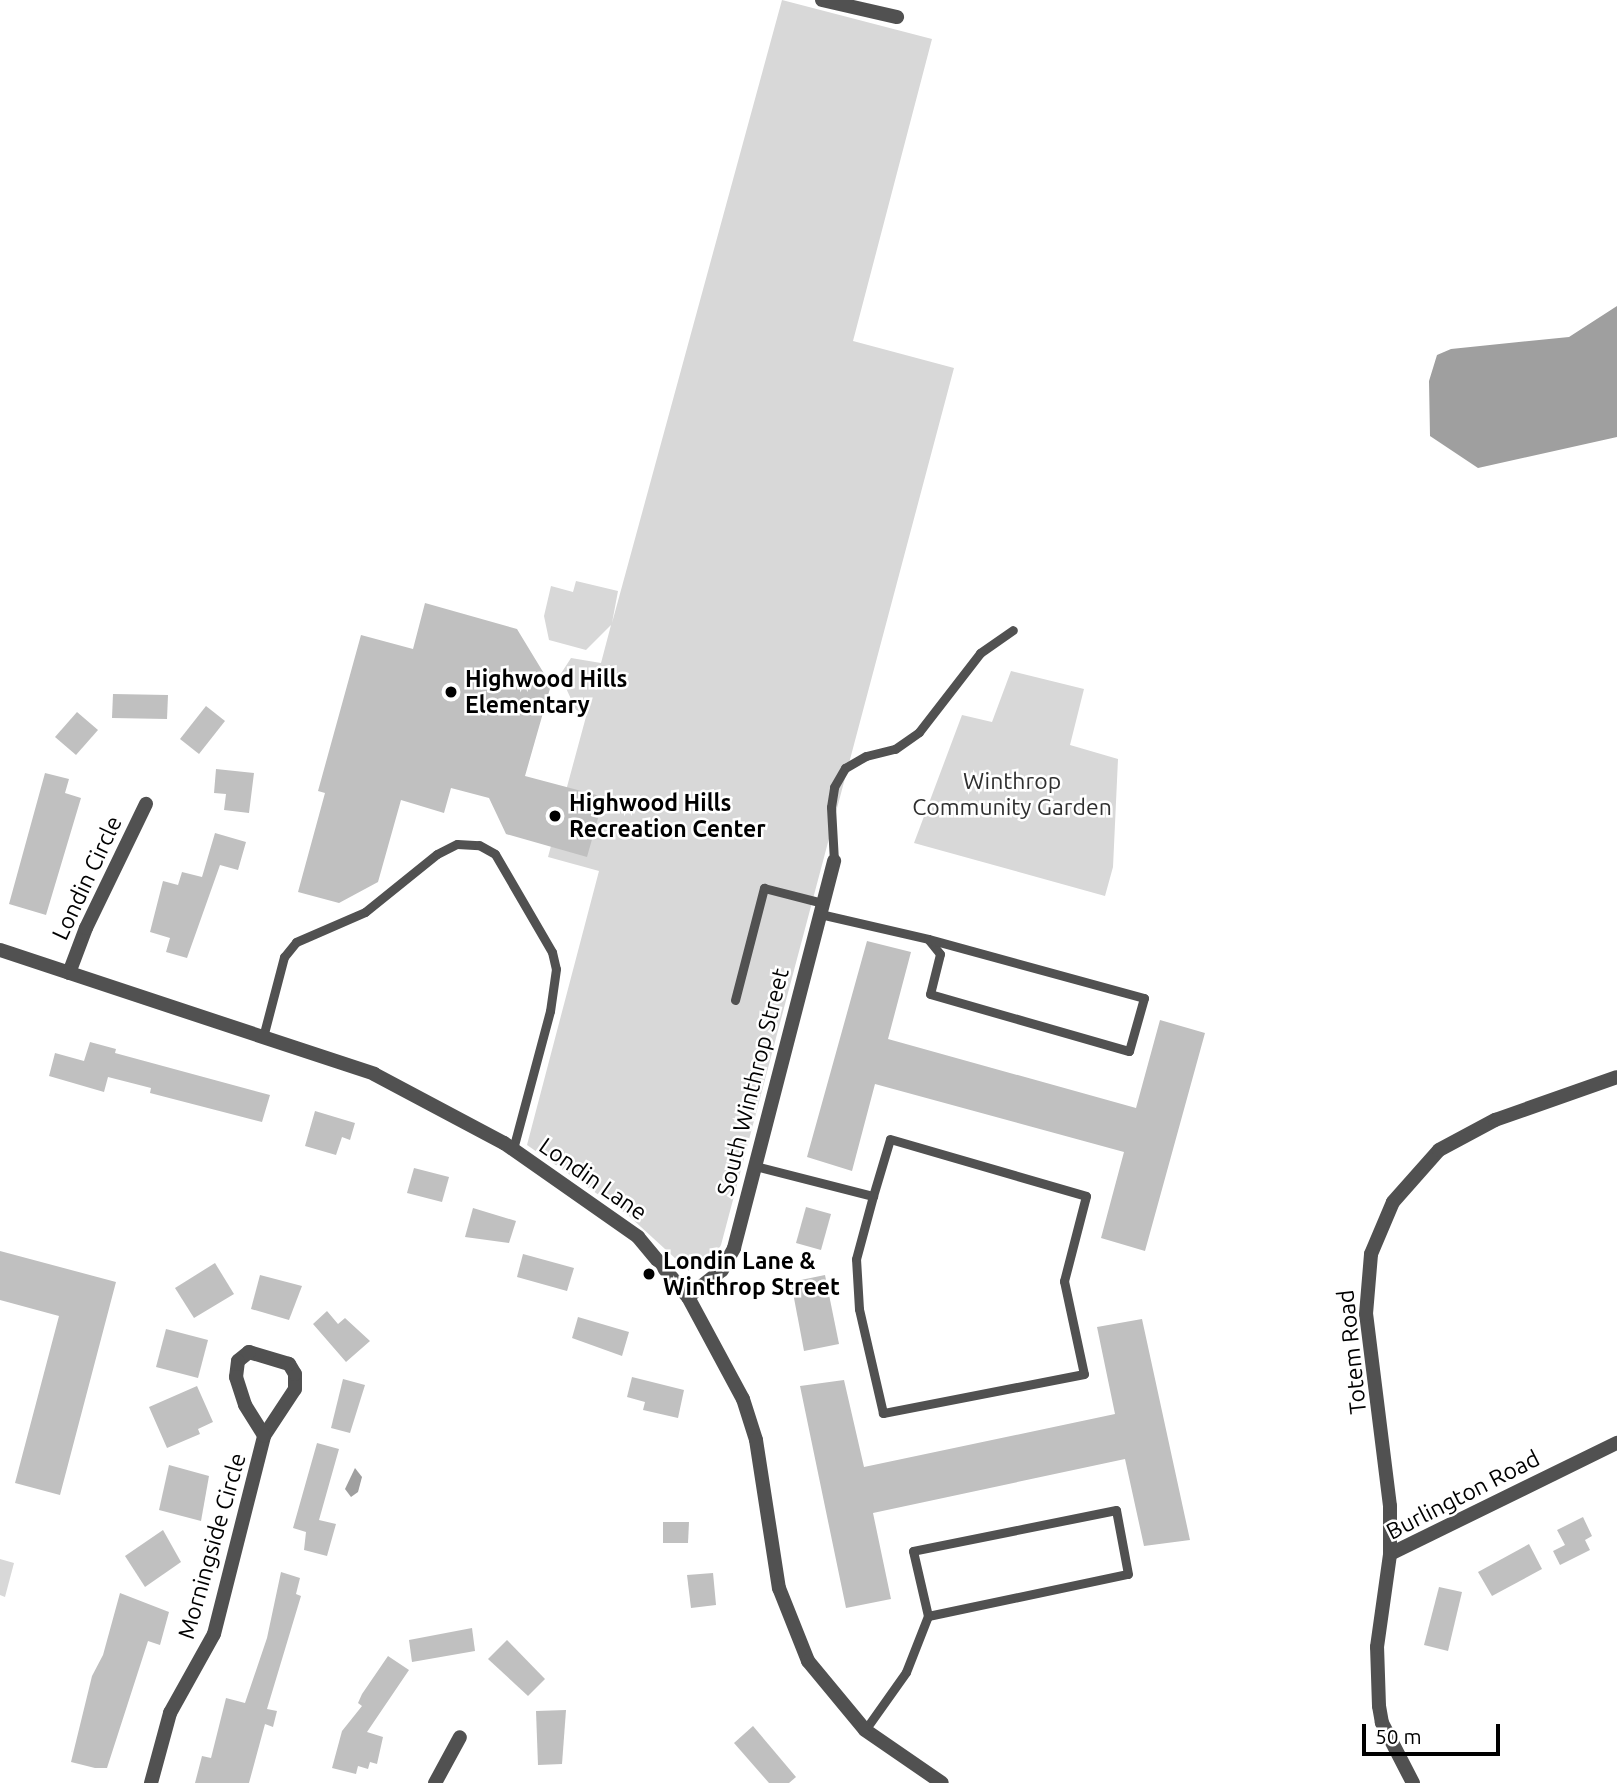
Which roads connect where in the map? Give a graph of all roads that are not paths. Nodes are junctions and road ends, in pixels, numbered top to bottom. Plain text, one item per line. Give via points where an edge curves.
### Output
1 (822, 0) edge
2 (897, 17) dead end
3 (1013, 630) dead end
4 (146, 804) dead end
5 (834, 861) joint
6 (822, 908) junction
7 (928, 939) junction
8 (0, 950) edge
9 (69, 973) junction
10 (735, 1000) dead end
11 (263, 1037) junction
12 (1617, 1077) edge
13 (513, 1149) junction
14 (755, 1166) junction
15 (873, 1196) junction
16 (688, 1297) junction
17 (264, 1436) junction
18 (1617, 1443) edge
19 (1390, 1554) junction
20 (928, 1616) junction
21 (864, 1730) junction
22 (460, 1737) dead end
23 (151, 1783) edge
24 (435, 1783) edge
25 (942, 1783) edge
26 (1413, 1783) edge

1 - 2 street
3 - 5 lane via 980,653 919,732 895,749 866,756 845,768 834,787 831,807
4 - 9 street, Londin Circle
5 - 6 street, South Winthrop Street
6 - 7 lane
6 - 10 lane via 764,888
6 - 14 street, South Winthrop Street
7 - 7 lane via 940,954 930,994 1129,1051 1144,998
8 - 9 street, Londin Lane
9 - 11 street, Londin Lane
11 - 13 street, Londin Lane via 374,1074
11 - 13 lane via 284,957 296,942 365,912 437,854 457,844 479,845 495,854 552,952 556,969 550,1011
12 - 19 street, Totem Road via 1463,1134 1416,1172 1379,1226 1365,1284 1366,1314 1387,1462
13 - 16 street, Londin Lane via 628,1229
14 - 15 lane
14 - 16 street, South Winthrop Street via 734,1248 722,1270
15 - 15 lane via 890,1139 1086,1196 1064,1281 1084,1374 883,1413 859,1309 856,1259
16 - 21 street, Londin Lane via 743,1399 756,1440 770,1550 793,1626 808,1661
17 - 17 street, Morningside Circle via 290,1400 296,1377 282,1360 249,1352 239,1359 235,1375 243,1400
17 - 23 street, Morningside Circle via 214,1634 170,1713
18 - 19 street, Burlington Road
19 - 26 street, Burlington Road via 1377,1647 1379,1706 1382,1723
20 - 20 lane via 1128,1574 1116,1510 912,1551
20 - 21 lane via 906,1672
21 - 25 street, Londin Lane
22 - 24 street

